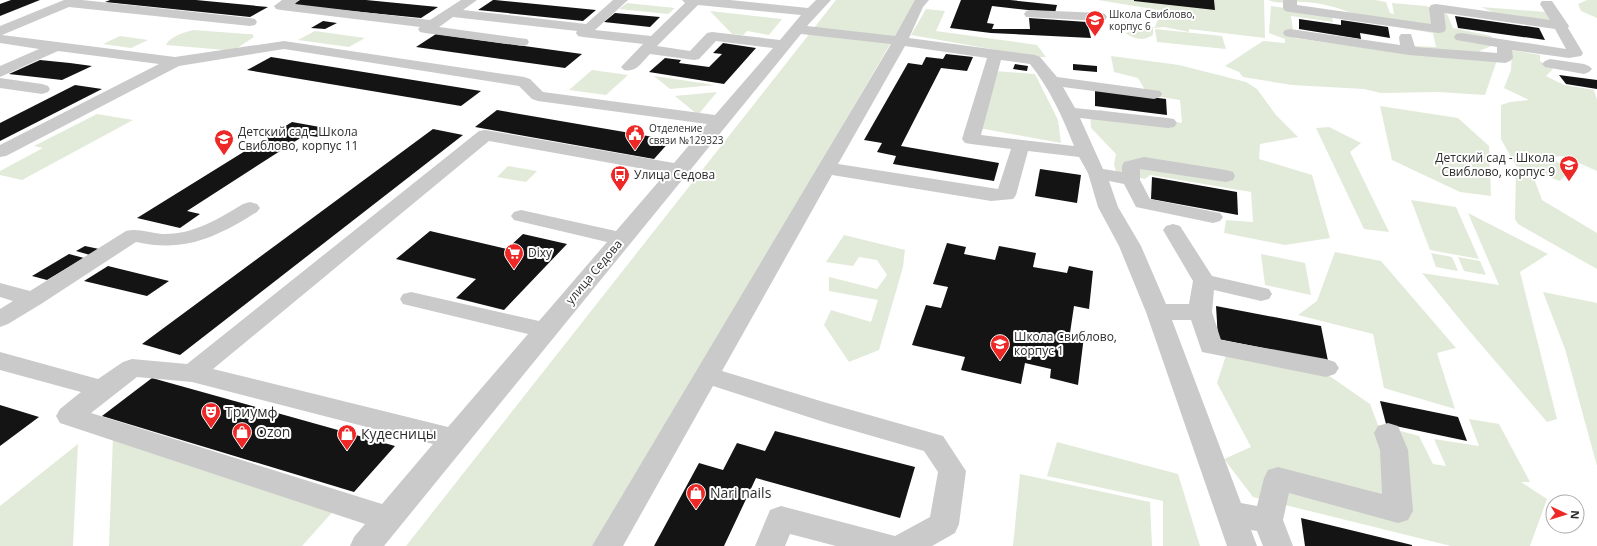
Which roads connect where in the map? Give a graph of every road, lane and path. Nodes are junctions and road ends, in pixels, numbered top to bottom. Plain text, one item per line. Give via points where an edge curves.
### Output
1 (292, 0) edge
2 (470, 0) edge
3 (621, 0) edge
4 (689, 0) edge
5 (694, 0) edge
6 (824, 0) edge
7 (922, 0) edge
8 (1290, 0) edge
9 (1444, 0) edge
10 (72, 1) edge
11 (1554, 2) edge
12 (1079, 4) dead end
13 (1509, 5) dead end
14 (1531, 6) dead end
15 (811, 12) junction
16 (451, 13) junction
17 (1032, 14) dead end
18 (1084, 17) junction
19 (1100, 17) dead end
20 (250, 22) dead end
21 (433, 24) junction
22 (1403, 24) junction
23 (1562, 26) junction
24 (588, 28) junction
25 (798, 29) junction
26 (0, 31) edge
27 (1290, 33) dead end
28 (1461, 37) dead end
29 (0, 39) edge
30 (900, 40) junction
31 (522, 42) dead end
32 (650, 45) junction
33 (784, 45) junction
34 (57, 46) junction
35 (1409, 51) junction
36 (1505, 51) junction
37 (995, 55) junction
38 (175, 62) junction
39 (629, 67) dead end
40 (1584, 69) dead end
41 (0, 72) edge
42 (1052, 81) junction
43 (0, 83) edge
44 (42, 89) dead end
45 (1154, 94) dead end
46 (1069, 112) junction
47 (720, 122) junction
48 (1168, 124) dead end
49 (1021, 146) junction
50 (0, 152) edge
51 (1086, 153) junction
52 (826, 168) junction
53 (679, 170) junction
54 (1097, 173) junction
55 (1226, 176) dead end
56 (1131, 180) junction
57 (250, 208) dead end
58 (521, 216) dead end
59 (1213, 217) dead end
60 (1173, 230) dead end
61 (622, 239) junction
62 (1204, 281) junction
63 (0, 290) edge
64 (1261, 294) dead end
65 (33, 299) junction
66 (411, 299) dead end
67 (1158, 312) junction
68 (1200, 312) junction
69 (0, 319) edge
70 (545, 330) junction
71 (0, 361) edge
72 (1326, 368) dead end
73 (192, 373) junction
74 (706, 375) junction
75 (102, 389) junction
76 (1388, 433) dead end
77 (454, 439) junction
78 (1230, 514) junction
79 (388, 519) junction
80 (1273, 533) edge
81 (365, 546) edge
82 (607, 546) edge
83 (770, 546) edge
84 (887, 546) edge
85 (904, 546) edge
86 (1242, 546) edge

1 - 21 street via 281,6
2 - 16 street
3 - 24 street
4 - 5 street
5 - 15 street
5 - 32 street
6 - 15 street, улица Седова
7 - 30 street via 916,6
8 - 22 street via 1290,8
9 - 13 street
10 - 20 street
10 - 26 street
11 - 14 street
11 - 23 street
12 - 18 street
15 - 25 street, улица Седова
16 - 21 street
16 - 24 street
17 - 18 street
18 - 19 street
21 - 31 street via 425,29
22 - 23 street via 1439,29 1436,8
22 - 35 street
23 - 36 street via 1576,53
24 - 32 street via 583,33
25 - 30 street
25 - 33 street, улица Седова
27 - 35 street
28 - 36 street
29 - 34 street
30 - 37 street
30 - 52 street
32 - 33 street via 694,56 712,36
32 - 39 street
33 - 47 street, улица Седова
34 - 38 street
34 - 41 street
35 - 36 street
36 - 40 street
37 - 42 street via 1035,60
37 - 49 street via 971,139
38 - 47 street via 288,46 524,82 538,96
38 - 50 street
42 - 45 street
42 - 46 street
43 - 44 street
46 - 48 street
46 - 51 street
47 - 53 street, улица Седова
49 - 51 street
49 - 52 street via 1006,195 991,195
51 - 54 street
52 - 74 street
53 - 61 street, улица Седова
53 - 73 street via 485,135
54 - 56 street
54 - 67 street via 1108,207 1130,246
55 - 56 street via 1144,163 1131,166
56 - 59 street via 1143,203
57 - 65 street via 221,226 196,237 165,240 133,235
58 - 61 street
60 - 62 street
61 - 70 street, улица Седова
62 - 64 street
62 - 68 street
63 - 65 street
65 - 69 street
66 - 70 street
67 - 68 street
67 - 78 street
68 - 72 street via 1211,346
70 - 77 street, улица Седова
71 - 75 street
73 - 75 street via 132,368
73 - 77 street
74 - 82 street
74 - 85 street via 934,443 952,471 944,524
75 - 79 street via 69,416
76 - 80 street via 1394,450 1398,510 1278,478
77 - 79 street, улица Седова
78 - 80 street
78 - 86 street
79 - 81 street, улица Седова
83 - 84 street via 781,519

